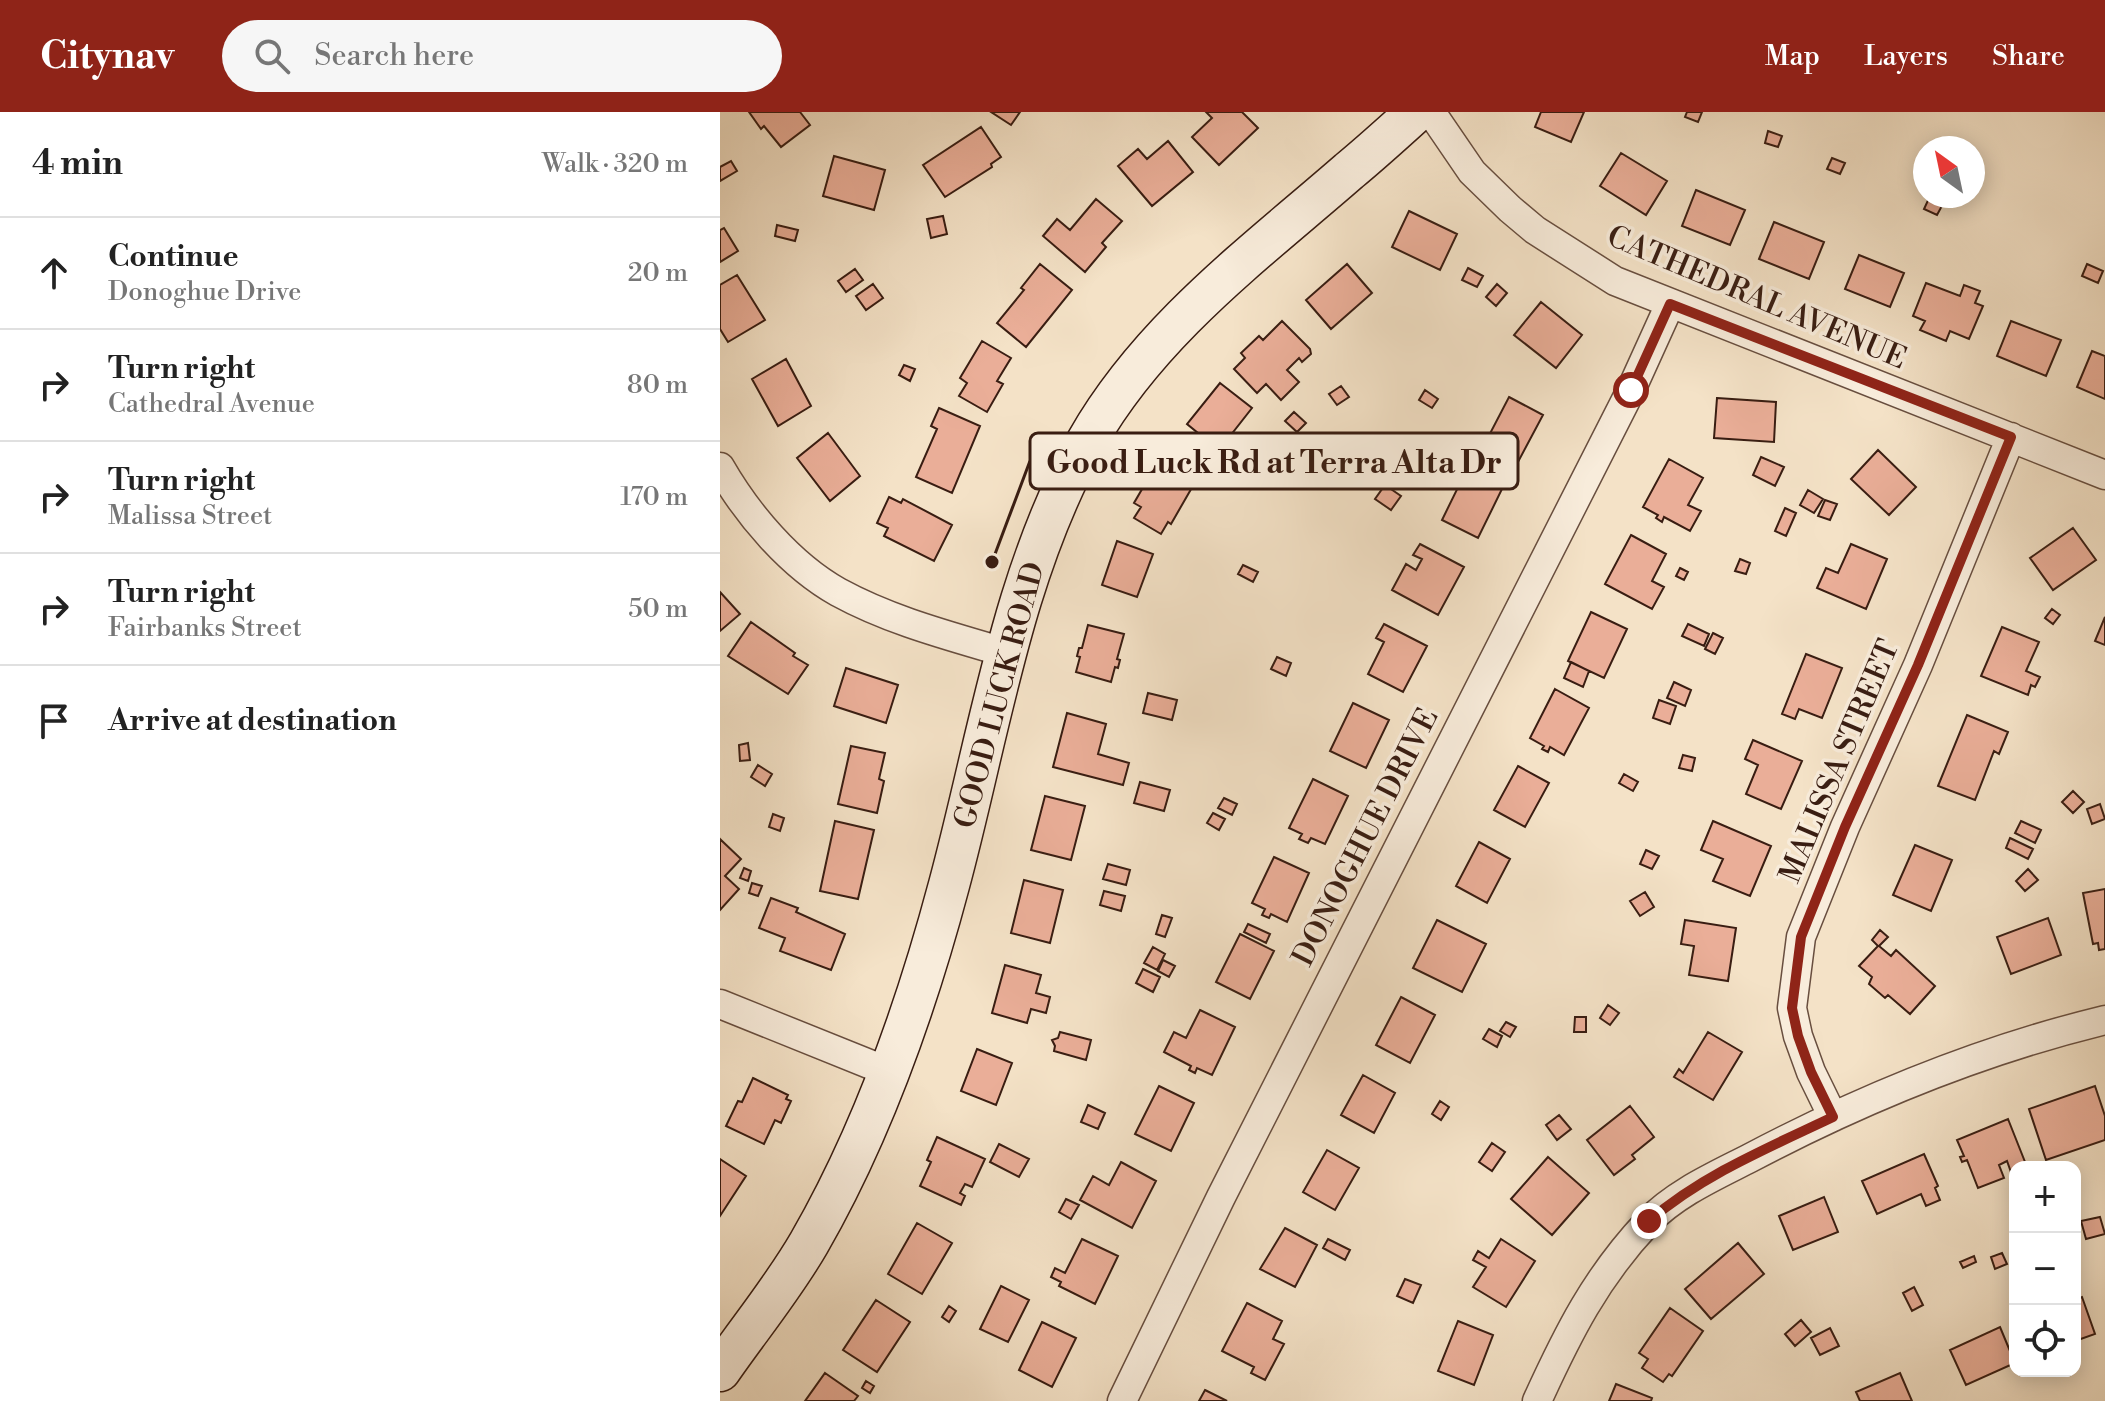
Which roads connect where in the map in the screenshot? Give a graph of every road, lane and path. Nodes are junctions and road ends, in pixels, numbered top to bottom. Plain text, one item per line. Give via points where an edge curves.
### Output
1 (1416, 112) edge
2 (1431, 112) edge
3 (1670, 304) junction
4 (2011, 437) junction
5 (720, 467) edge
6 (2105, 475) edge
7 (1007, 653) junction
8 (720, 1004) edge
9 (2105, 1020) edge
10 (889, 1072) junction
11 (1833, 1117) junction
12 (720, 1371) edge
13 (1122, 1401) edge
14 (1537, 1401) edge

1 - 7 main road, GOOD LUCK ROAD via 1206,296 1118,393 1088,439 1043,532
2 - 3 street, CATHEDRAL AVENUE via 1472,172 1535,230 1615,281
3 - 4 street, CATHEDRAL AVENUE
3 - 13 street, DONOGHUE DRIVE
4 - 6 street, CATHEDRAL AVENUE
4 - 11 street, MALISSA STREET via 1801,937 1792,1008 1807,1060
5 - 7 street via 787,551 837,591 916,625
7 - 10 main road, GOOD LUCK ROAD via 949,888
8 - 10 street
9 - 11 street via 1979,1057
10 - 12 main road, GOOD LUCK ROAD via 847,1173 807,1246
11 - 14 street via 1704,1182 1649,1221 1596,1284

